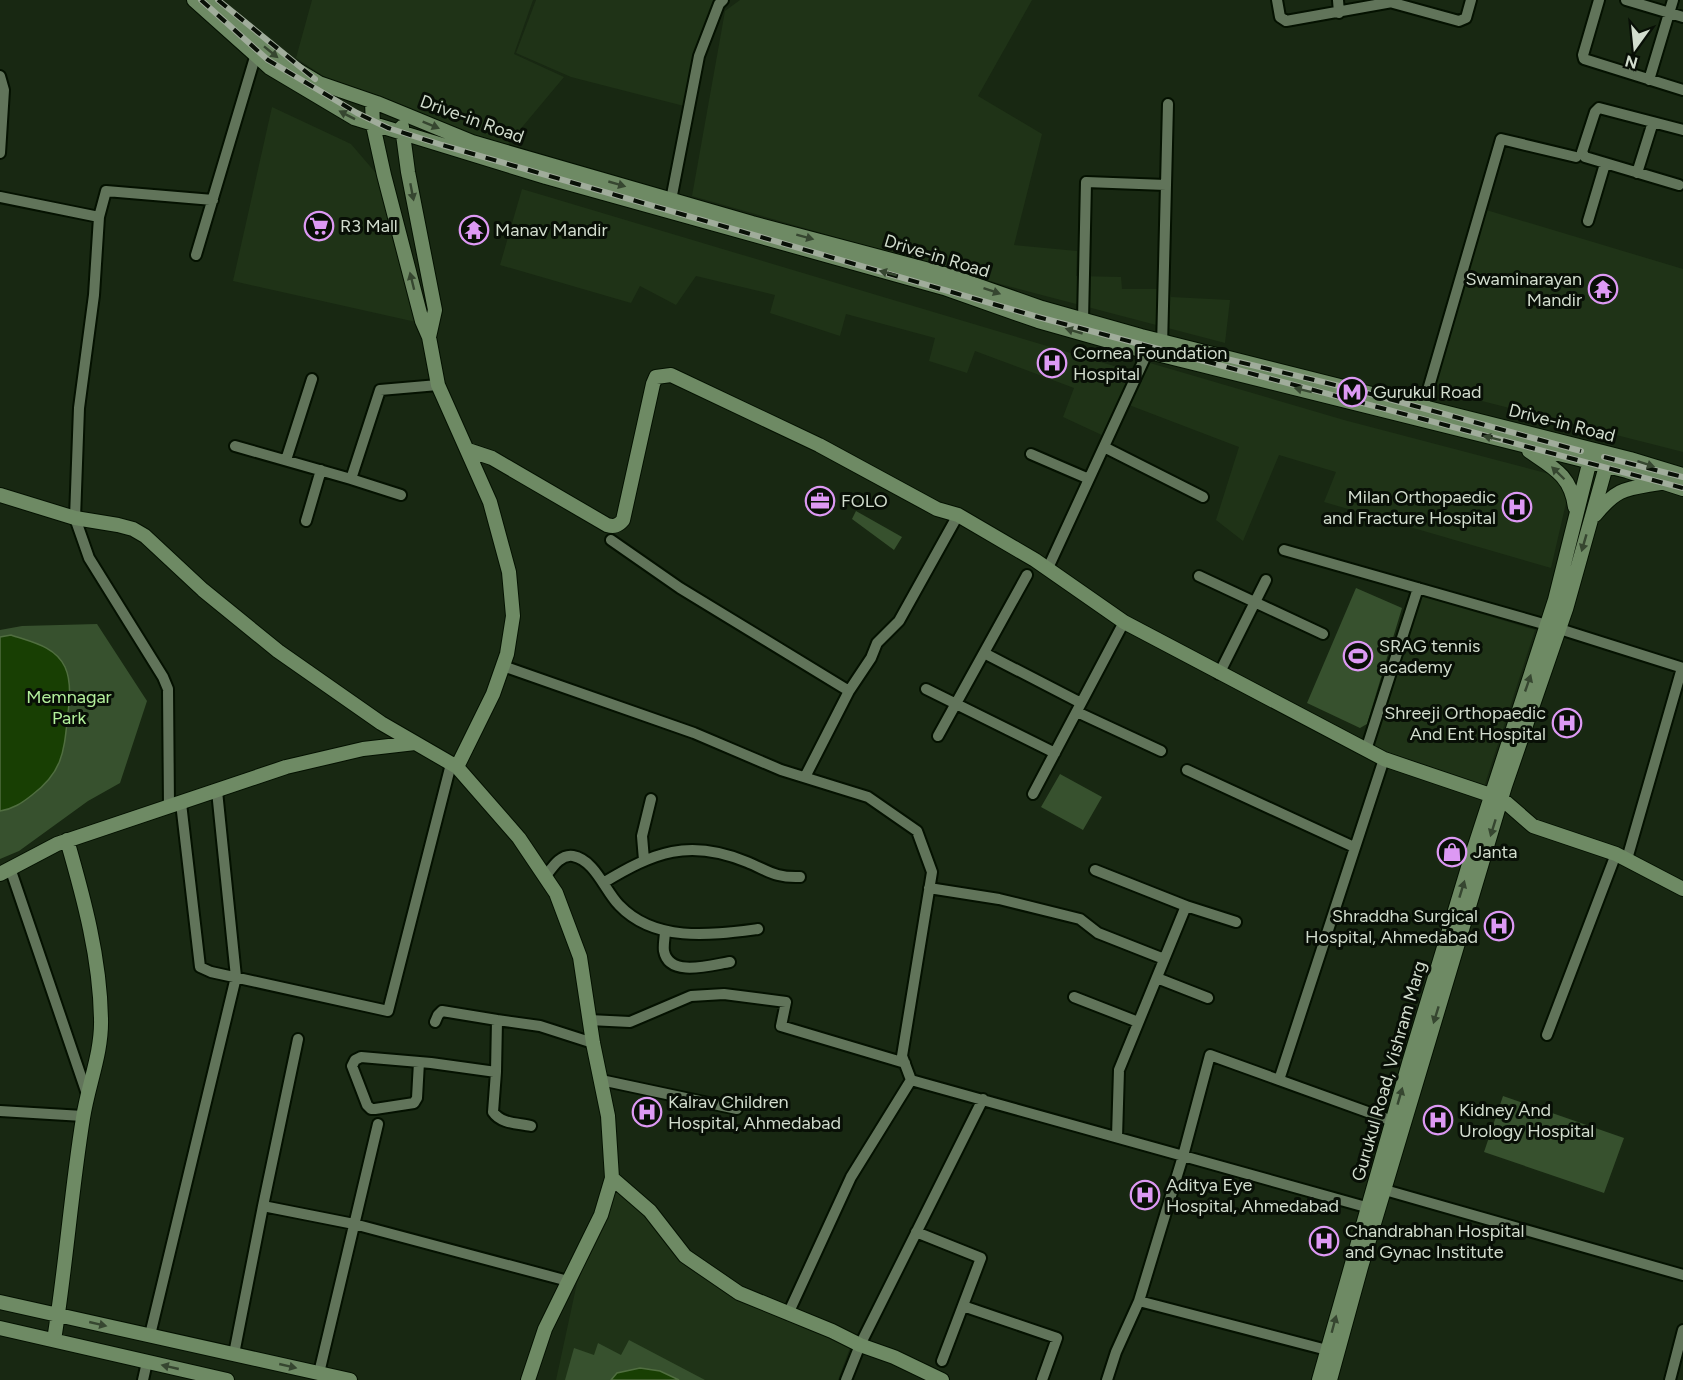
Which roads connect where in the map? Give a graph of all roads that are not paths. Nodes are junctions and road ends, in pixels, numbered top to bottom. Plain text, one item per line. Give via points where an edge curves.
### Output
1 (194, 0) edge
2 (211, 0) edge
3 (723, 0) edge
4 (1277, 0) edge
5 (1338, 0) edge
6 (1471, 0) edge
7 (1599, 0) edge
8 (1626, 0) edge
9 (1674, 0) edge
10 (1395, 2) edge
11 (1683, 2) edge
12 (1339, 13) junction
13 (1669, 13) junction
14 (1683, 17) edge
15 (256, 54) junction
16 (0, 76) edge
17 (1649, 80) junction
18 (1683, 90) edge
19 (372, 102) junction
20 (1168, 104) dead end
21 (403, 114) junction
22 (1653, 122) junction
23 (373, 125) junction
24 (1683, 130) edge
25 (402, 134) junction
26 (0, 153) edge
27 (1576, 157) dead end
28 (1605, 164) junction
29 (1637, 173) junction
30 (1166, 185) junction
31 (1679, 186) dead end
32 (0, 197) edge
33 (213, 200) junction
34 (672, 207) junction
35 (99, 217) junction
36 (1588, 221) dead end
37 (196, 255) dead end
38 (1083, 320) junction
39 (429, 337) junction
40 (1157, 349) junction
41 (312, 378) dead end
42 (438, 385) junction
43 (1423, 407) junction
44 (1519, 445) junction
45 (235, 446) dead end
46 (1104, 447) junction
47 (468, 450) junction
48 (1031, 454) dead end
49 (1591, 456) junction
50 (286, 460) junction
51 (1608, 460) junction
52 (321, 470) junction
53 (1683, 476) edge
54 (351, 479) junction
55 (1089, 479) junction
56 (1662, 483) junction
57 (1683, 489) edge
58 (0, 495) edge
59 (401, 495) dead end
60 (1203, 497) dead end
61 (1576, 515) junction
62 (957, 516) junction
63 (75, 518) junction
64 (1591, 519) junction
65 (306, 521) dead end
66 (611, 540) dead end
67 (1284, 550) dead end
68 (1048, 568) junction
69 (1027, 575) dead end
70 (1199, 576) dead end
71 (1266, 580) dead end
72 (1418, 588) junction
73 (1255, 603) junction
74 (1124, 622) junction
75 (1553, 627) junction
76 (1323, 634) dead end
77 (984, 653) junction
78 (503, 666) junction
79 (1683, 668) edge
80 (1219, 674) junction
81 (926, 688) dead end
82 (849, 691) junction
83 (956, 704) junction
84 (1079, 708) junction
85 (938, 736) dead end
86 (415, 743) junction
87 (1366, 750) junction
88 (1161, 752) dead end
89 (1055, 753) junction
90 (1384, 759) junction
91 (454, 765) junction
92 (1187, 770) dead end
93 (805, 777) junction
94 (217, 790) junction
95 (1033, 794) dead end
96 (1496, 798) junction
97 (651, 799) dead end
98 (175, 805) junction
99 (67, 840) junction
100 (1354, 847) junction
101 (1622, 857) junction
102 (644, 860) junction
103 (1095, 870) dead end
104 (5, 871) edge
105 (545, 877) junction
106 (800, 877) dead end
107 (603, 883) junction
108 (929, 888) junction
109 (1683, 889) edge
110 (1186, 906) junction
111 (1236, 922) dead end
112 (758, 928) dead end
113 (665, 931) junction
114 (1164, 959) junction
115 (730, 962) dead end
116 (236, 977) junction
117 (1157, 978) junction
118 (1074, 997) dead end
119 (1208, 998) dead end
120 (497, 1020) junction
121 (589, 1020) junction
122 (435, 1022) dead end
123 (1138, 1022) junction
124 (1547, 1035) dead end
125 (298, 1039) dead end
126 (593, 1043) junction
127 (419, 1062) junction
128 (905, 1063) junction
129 (496, 1072) junction
130 (601, 1080) junction
131 (911, 1080) junction
132 (1279, 1080) junction
133 (88, 1097) junction
134 (983, 1099) junction
135 (737, 1109) dead end
136 (0, 1112) edge
137 (83, 1116) junction
138 (1398, 1123) junction
139 (378, 1124) dead end
140 (531, 1126) dead end
141 (1117, 1137) junction
142 (1183, 1155) junction
143 (612, 1178) junction
144 (1384, 1190) junction
145 (262, 1206) junction
146 (1373, 1209) junction
147 (354, 1224) junction
148 (916, 1232) junction
149 (1683, 1275) edge
150 (568, 1281) junction
151 (1139, 1301) junction
152 (0, 1302) edge
153 (963, 1306) junction
154 (788, 1314) junction
155 (58, 1315) junction
156 (0, 1328) edge
157 (1683, 1330) edge
158 (150, 1335) junction
159 (54, 1340) junction
160 (860, 1345) junction
161 (1327, 1350) junction
162 (234, 1354) junction
163 (942, 1361) dead end
164 (147, 1362) junction
165 (319, 1373) junction
166 (530, 1378) edge
167 (143, 1380) edge
168 (227, 1380) edge
169 (350, 1380) edge
170 (846, 1380) edge
171 (942, 1380) edge
172 (1042, 1380) edge
173 (1107, 1380) edge
174 (1319, 1380) edge
175 (1330, 1380) edge
176 (1670, 1380) edge

1 - 15 street, Drive-in Road
2 -> 19 street, Drive-in Road via 276,57 319,83
3 - 34 street via 699,56
4 - 12 street via 1280,17 1286,21
5 - 12 street
6 - 10 street via 1463,21
7 - 17 street via 1584,59
8 - 13 street
9 - 11 street
9 - 13 street
10 - 12 street
13 - 14 street
13 - 17 street
23 -> 15 street, Drive-in Road via 348,116 270,68
15 - 33 street
16 - 26 street via 4,90
17 - 18 street
19 - 21 street, Drive-in Road
19 - 23 street
20 - 30 street
21 - 25 street
21 -> 34 street, Drive-in Road via 472,142
22 - 24 street
22 - 28 street via 1596,109 1582,154
22 - 29 street
23 - 25 street, Drive-in Road
39 -> 23 street
25 - 34 street, Drive-in Road
25 -> 39 street via 435,310
27 - 43 street via 1500,138
28 - 29 street
28 - 36 street
29 - 31 street
30 - 38 street via 1086,182
30 - 40 street
32 - 35 street
33 - 35 street via 106,191
33 - 37 street
34 -> 38 street, Drive-in Road via 948,275
40 -> 34 street, Drive-in Road via 1038,321 944,288
35 - 63 street via 94,295 79,408
38 - 40 street, Drive-in Road
39 - 42 street
40 - 43 street, Drive-in Road
44 -> 40 street, Drive-in Road
40 - 46 street
41 - 50 street
42 - 47 street
42 - 54 street via 380,390
43 - 49 street, Drive-in Road
44 - 49 street, Drive-in Road
61 -> 44 street via 1573,491 1559,471
45 - 50 street
46 - 55 street
46 - 60 street
47 - 62 street via 492,459 607,525 619,525 653,384 657,377 670,375
47 - 78 street via 490,502 509,572 513,616
48 - 55 street
49 - 51 street, Drive-in Road
49 - 61 street, Gurukul Road, Vishram Marg
50 - 52 street
51 -> 53 street, Drive-in Road
51 - 56 street, Drive-in Road
51 - 64 street, Gurukul Road, Vishram Marg
52 - 54 street
52 - 65 street
54 - 59 street
55 - 68 street
56 - 57 street, Drive-in Road
56 - 64 street via 1625,489 1609,498
58 - 63 street
61 - 75 street, Gurukul Road, Vishram Marg
62 - 68 street
62 - 82 street via 899,621 877,643
63 - 86 street via 118,525 145,536 278,651
63 - 98 street via 89,558 168,689
64 -> 75 street, Gurukul Road, Vishram Marg
66 - 82 street via 680,588
67 - 72 street
68 - 74 street
69 - 77 street
70 - 73 street
71 - 73 street
72 - 75 street
72 - 87 street
73 - 76 street
73 - 80 street
74 - 80 street
74 - 84 street
75 - 79 street
75 - 96 street, Gurukul Road, Vishram Marg
77 - 83 street
77 - 84 street
78 - 91 street via 493,694
78 - 93 street via 694,733
79 - 101 street
80 - 87 street
81 - 83 street
82 - 93 street
83 - 85 street
83 - 89 street
84 - 88 street
84 - 89 street
86 - 91 street
86 - 94 street via 363,749 286,767
87 - 90 street
89 - 95 street
90 - 96 street
90 - 100 street
91 - 105 street via 519,838
91 - 116 street via 388,1011
92 - 100 street
93 - 108 street via 868,797 917,831 932,872
94 - 98 street
94 - 116 street
96 - 101 street via 1533,826
96 - 138 street, Gurukul Road, Vishram Marg
97 - 102 street via 642,836
98 - 99 street
98 - 116 street via 200,967
99 - 104 street
99 - 133 street via 87,911 102,1021
100 - 132 street
101 - 109 street
101 - 124 street
102 - 106 street via 667,852 699,850 726,855 776,876
102 - 107 street
103 - 110 street
104 - 133 street
105 - 107 street via 558,862 571,855 588,864
105 - 121 street via 556,893 580,957
107 - 113 street via 619,906 643,923
108 - 114 street via 999,899 1080,919 1098,933
108 - 128 street via 902,1056
110 - 111 street
110 - 114 street
112 - 113 street via 715,934
113 - 115 street via 664,952 676,966
114 - 117 street
116 - 158 street
117 - 119 street
117 - 123 street
118 - 123 street
120 - 122 street via 442,1011
120 - 126 street via 540,1026
120 - 129 street
121 - 126 street
121 - 128 street via 630,1022 691,996 724,994 786,1002 781,1026
123 - 141 street via 1119,1070
125 - 145 street
126 - 130 street
127 - 127 street via 362,1057 352,1066 368,1105 375,1108 414,1103
127 - 129 street
128 - 131 street
129 - 140 street via 493,1112 501,1120
130 - 135 street
130 - 143 street
131 - 134 street
131 - 154 street via 851,1177
132 - 138 street
132 - 142 street via 1210,1055
133 - 137 street
134 - 141 street
134 - 148 street
136 - 137 street
137 - 155 street
138 - 144 street, Gurukul Road, Vishram Marg
138 - 146 street, Gurukul Road, Vishram Marg
139 - 147 street
141 - 142 street
142 - 146 street
142 - 151 street
143 - 150 street via 601,1215
143 - 154 street via 650,1211 685,1256 739,1293
144 - 146 street, Gurukul Road, Vishram Marg
144 - 149 street
145 - 147 street
145 - 162 street
161 -> 146 street, Gurukul Road, Vishram Marg
146 - 175 street, Gurukul Road, Vishram Marg
147 - 150 street
147 - 165 street
148 - 153 street via 981,1258
148 - 160 street
150 - 166 street via 545,1329
151 - 161 street
151 - 173 street
152 - 155 street
153 - 163 street
153 - 172 street via 1057,1338
154 - 160 street
155 -> 158 street
155 - 159 street
156 - 159 street
157 - 176 street
158 - 162 street
159 - 164 street
160 - 170 street
160 - 171 street
161 - 174 street, Gurukul Road, Vishram Marg
162 -> 165 street
164 - 167 street
168 -> 164 street
165 - 169 street

